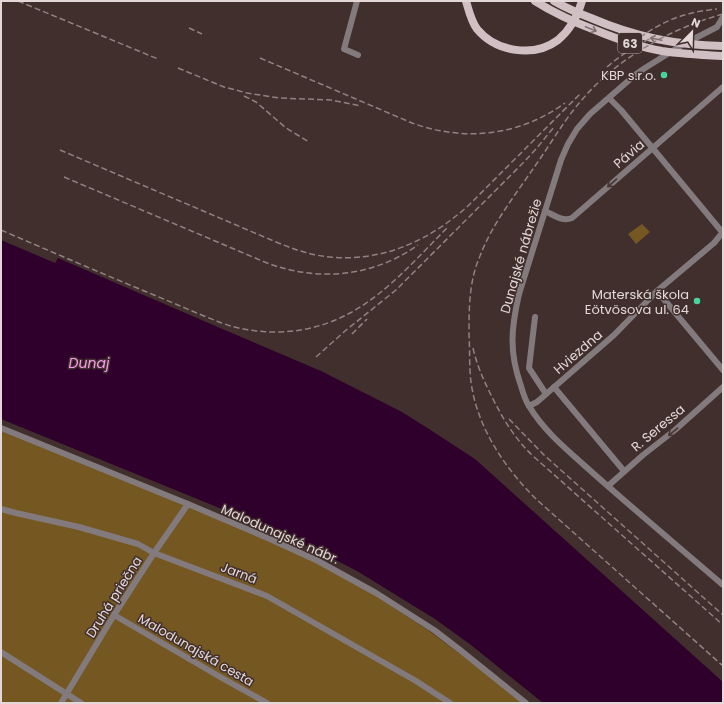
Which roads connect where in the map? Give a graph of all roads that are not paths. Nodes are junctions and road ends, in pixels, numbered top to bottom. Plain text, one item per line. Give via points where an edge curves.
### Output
1 (357, 1) edge
2 (466, 1) edge
3 (472, 1) edge
4 (535, 1) edge
5 (554, 1) edge
6 (582, 1) edge
7 (470, 14) junction
8 (723, 17) edge
9 (723, 46) edge
10 (358, 55) dead end
11 (723, 56) edge
12 (723, 87) edge
13 (609, 98) junction
14 (652, 148) junction
15 (545, 211) junction
16 (723, 232) edge
17 (657, 291) junction
18 (535, 317) dead end
19 (723, 370) edge
20 (554, 387) junction
21 (723, 387) edge
22 (546, 394) junction
23 (529, 406) junction
24 (1, 428) edge
25 (624, 471) junction
26 (608, 486) junction
27 (188, 504) junction
28 (1, 509) edge
29 (154, 553) junction
30 (723, 585) edge
31 (114, 615) junction
32 (1, 652) edge
33 (66, 694) junction
34 (61, 703) edge
35 (81, 703) edge
36 (267, 703) edge
37 (450, 703) edge
38 (526, 703) edge

1 - 10 street via 344,49
2 - 7 main road
3 - 7 main road
4 -> 11 main road, 63 via 567,19 641,46 662,51
9 -> 5 main road, 63 via 665,41 637,35
6 - 7 main road via 574,20 563,35 542,48 530,50 506,48 496,44 477,29
8 - 13 street, Dunajské nábrežie via 717,27 645,68
12 - 14 street, Pávia
13 - 14 street
13 - 15 street, Dunajské nábrežie via 590,114 572,136 564,152
14 -> 15 street, Pávia via 572,218 567,220
14 - 16 street
15 - 23 street, Dunajské nábrežie via 519,294 512,333 516,374
16 - 17 street, Hviezdna via 714,243
17 - 19 street
17 - 20 street, Hviezdna via 614,335
18 - 22 street, Hviezdna via 529,368
20 - 22 street, Hviezdna
20 - 25 street
21 -> 25 street, R. Seressa
22 - 23 street, Hviezdna
23 - 26 street, Dunajské nábrežie via 558,441
24 - 27 street, Malodunajské nábr.
25 - 26 street, R. Seressa
26 - 30 street, Dunajské nábrežie
27 - 29 street, Druhá priečna
27 - 38 street, Malodunajské nábr. via 318,561 376,593 434,630
28 - 29 street, Jarná via 78,526 138,544
29 - 31 street, Druhá priečna
29 - 37 street, Jarná via 267,596
31 - 33 street, Druhá priečna
31 - 36 street, Malodunajská cesta
32 - 33 street
33 - 34 street, Druhá priečna
33 - 35 street

